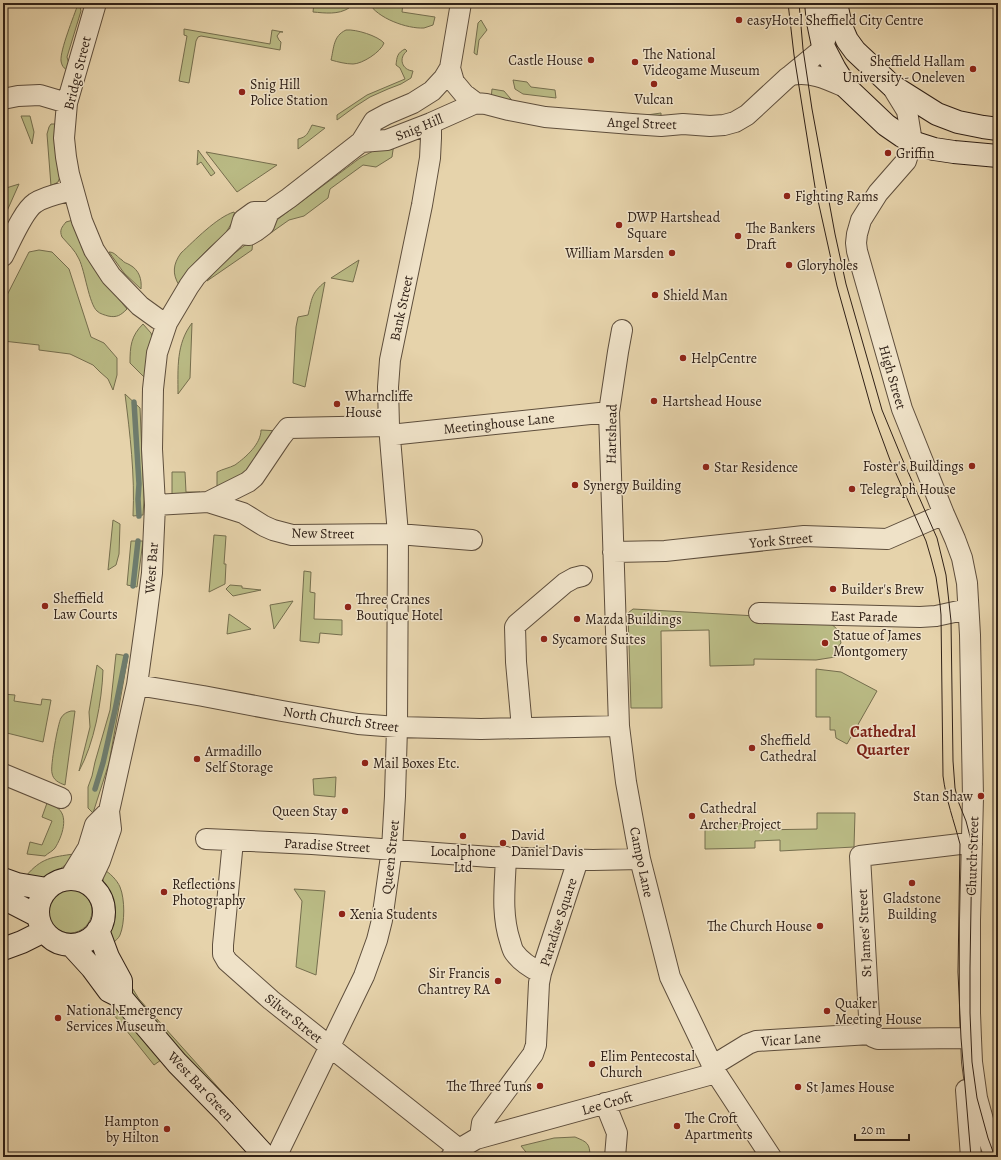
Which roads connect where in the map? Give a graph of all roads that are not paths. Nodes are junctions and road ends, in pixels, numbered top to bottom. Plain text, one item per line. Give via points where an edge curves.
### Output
1 (96, 3) edge
2 (461, 3) edge
3 (816, 3) edge
4 (835, 3) edge
5 (823, 46) junction
6 (450, 68) junction
7 (791, 75) junction
8 (891, 85) junction
9 (847, 88) junction
10 (3, 99) edge
11 (67, 103) junction
12 (476, 103) junction
13 (395, 111) junction
14 (431, 123) junction
15 (998, 129) edge
16 (361, 142) junction
17 (912, 142) junction
18 (998, 156) edge
19 (73, 190) junction
20 (3, 256) edge
21 (167, 323) junction
22 (622, 330) dead end
23 (609, 412) junction
24 (389, 430) junction
25 (208, 502) junction
26 (155, 505) junction
27 (944, 514) junction
28 (398, 534) junction
29 (472, 540) dead end
30 (613, 545) junction
31 (962, 558) joint
32 (614, 575) junction
33 (968, 609) junction
34 (759, 613) dead end
35 (137, 685) junction
36 (619, 726) junction
37 (397, 727) junction
38 (522, 728) junction
39 (3, 774) edge
40 (61, 798) dead end
41 (206, 839) dead end
42 (233, 841) junction
43 (972, 844) junction
44 (392, 849) junction
45 (506, 857) junction
46 (640, 859) junction
47 (578, 860) junction
48 (3, 879) edge
49 (79, 882) junction
50 (47, 889) junction
51 (3, 898) edge
52 (41, 924) junction
53 (98, 930) junction
54 (71, 945) junction
55 (3, 949) edge
56 (541, 973) junction
57 (121, 997) junction
58 (870, 1034) junction
59 (966, 1038) junction
60 (329, 1046) junction
61 (714, 1069) junction
62 (606, 1103) junction
63 (489, 1135) junction
64 (455, 1153) edge
65 (995, 1154) edge
66 (769, 1156) edge
67 (266, 1157) edge
68 (276, 1157) edge
69 (615, 1157) edge
70 (971, 1157) edge

1 - 11 street, Bridge Street
2 - 6 street
3 - 5 main road
4 - 5 street via 832,23
4 - 8 main road via 847,40
5 - 7 street, Angel Street
5 - 9 main road
6 - 12 street via 454,82
6 - 13 street, Snig Hill via 432,90
7 - 9 street via 816,75
7 - 12 street, Angel Street via 747,116 717,126 661,126 545,117
8 - 15 main road via 938,114 958,122
8 - 17 street via 907,111
9 - 17 main road via 886,124
10 - 11 street via 40,95
11 - 19 street, Bridge Street via 64,138
12 - 14 street, Snig Hill
13 - 14 street via 413,114
13 - 16 street, Snig Hill via 374,122
14 - 16 street, Snig Hill via 387,140
14 - 24 street, Bank Street via 430,158 422,205 390,360
16 - 21 street, Snig Hill via 269,212 254,212 243,220 239,234 196,276
17 - 18 main road via 934,149
17 - 27 street, High Street via 906,162 878,193 861,220 856,243 902,409
19 - 20 street via 35,203 28,210
19 - 21 street, Bridge Street via 94,250 111,276 140,306
21 - 26 street, West Bar via 157,353 153,389 152,449
22 - 23 street, Hartshead
23 - 24 street, Meetinghouse Lane
23 - 30 street, Hartshead
24 - 25 street, Meetinghouse Lane via 288,428 254,477
24 - 28 street, Bank Street
25 - 26 street
25 - 28 street, New Street via 243,513 264,526 292,535
26 - 35 street, West Bar via 151,580
27 - 30 street, York Street via 887,539 804,536 665,551
27 - 31 street, High Street
28 - 29 street, New Street
28 - 37 street, Queen Street
30 - 32 street, Campo Lane
31 - 33 street, Church Street via 967,583
32 - 36 street, Campo Lane
32 - 38 street via 588,576 565,582 515,627
33 - 34 street, East Parade via 920,617
33 - 43 street, Church Street
35 - 37 street, North Church Street via 358,724
35 - 49 street, West Bar via 109,811 95,825
36 - 38 street, North Church Street
36 - 46 street, Campo Lane
37 - 38 street, North Church Street
37 - 44 street, Queen Street
39 - 40 street
41 - 42 street, Paradise Street
42 - 44 street, Paradise Street
42 - 60 street, Silver Street via 223,954 227,961 271,1000
43 - 58 street, St James' Street via 860,856
43 - 59 street, Church Street via 970,1006
44 - 45 street, Paradise Street
44 - 60 street, Queen Street via 377,940 364,976
45 - 47 street, Paradise Street
45 - 56 street, Paradise Square via 504,906 508,936 513,951 532,969
46 - 47 street, Paradise Street
46 - 61 street, Campo Lane via 670,977
47 - 56 street, Paradise Square
48 - 50 main road
49 - 50 main road via 62,880
49 - 53 main road via 96,891 101,900 103,918
50 - 52 main road via 39,903
51 - 52 main road
52 - 54 main road via 51,939
52 - 55 main road via 22,942
53 - 54 main road via 83,943
53 - 57 main road via 121,981
54 - 57 main road, West Bar Green via 109,991
56 - 63 street via 536,1045 533,1054 482,1124
57 - 67 main road, West Bar Green via 178,1063
58 - 59 street, Vicar Lane via 878,1039
58 - 61 street, Vicar Lane via 756,1041
59 - 65 street, Church Street via 977,1098
59 - 70 street, Church Street
60 - 64 street, Silver Street
60 - 68 street, Queen Street
61 - 62 street, Lee Croft
61 - 66 street, Campo Lane
62 - 63 street, Lee Croft
62 - 69 street via 615,1127
63 - 64 street, Lee Croft via 476,1138

